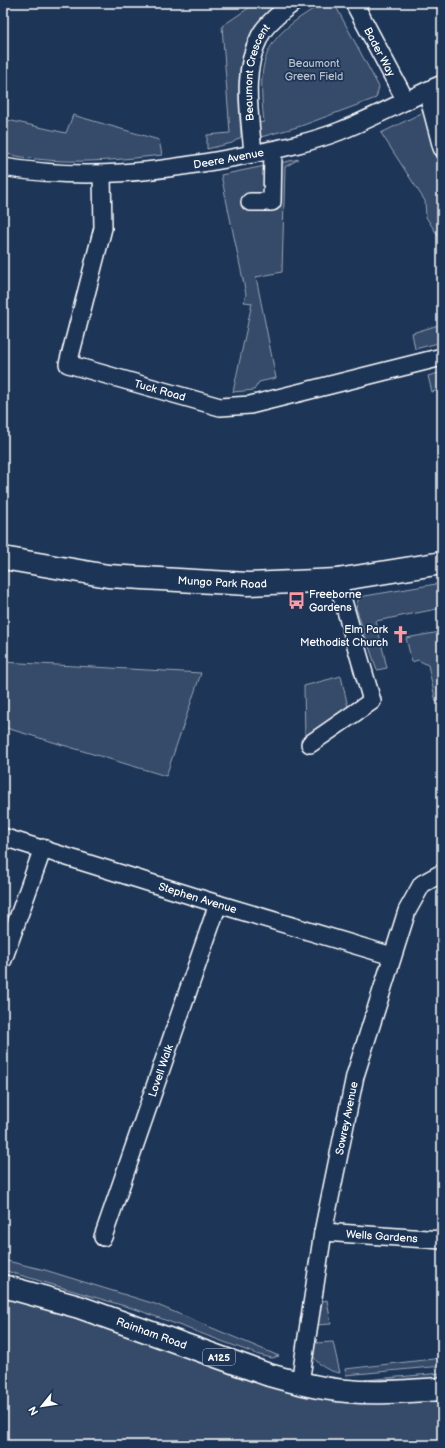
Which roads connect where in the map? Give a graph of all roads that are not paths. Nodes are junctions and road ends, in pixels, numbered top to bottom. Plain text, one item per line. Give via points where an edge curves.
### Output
1 (293, 3) edge
2 (354, 3) edge
3 (435, 88) edge
4 (406, 101) junction
5 (442, 148) edge
6 (273, 151) junction
7 (253, 154) junction
8 (3, 167) edge
9 (102, 175) junction
10 (250, 202) dead end
11 (442, 357) edge
12 (3, 558) edge
13 (442, 563) edge
14 (337, 580) junction
15 (310, 744) dead end
16 (3, 837) edge
17 (43, 848) junction
18 (442, 873) edge
19 (218, 904) junction
20 (392, 956) junction
21 (3, 960) edge
22 (323, 1232) junction
23 (103, 1237) dead end
24 (442, 1240) edge
25 (3, 1286) edge
26 (300, 1383) junction
27 (442, 1389) edge

1 - 7 street, Beaumont Crescent via 260,35 250,64 248,99
2 - 4 street, Bader Way
3 - 4 street, Deere Avenue
3 - 5 street
4 - 6 street, Deere Avenue via 339,131
6 - 7 street, Deere Avenue
6 - 10 street via 272,202
7 - 9 street, Deere Avenue via 173,169
8 - 9 street, Deere Avenue via 25,171
9 - 11 street, Tuck Road via 103,228 68,364 220,407 250,405
12 - 14 main road, Mungo Park Road via 108,576 248,584
13 - 14 main road, Mungo Park Road
14 - 15 street via 372,701
16 - 17 street, Stephen Avenue
17 - 19 street, Stephen Avenue
17 - 21 street
18 - 20 street, Sowrey Avenue via 422,884 407,912
19 - 20 street, Stephen Avenue
19 - 23 street, Lovell Walk
20 - 22 street, Sowrey Avenue via 355,1076
22 - 24 street, Wells Gardens
22 - 26 street, Sowrey Avenue
25 - 26 main road, Rainham Road / A125 via 79,1307 246,1367
26 - 27 main road, Rainham Road / A125 via 348,1391

